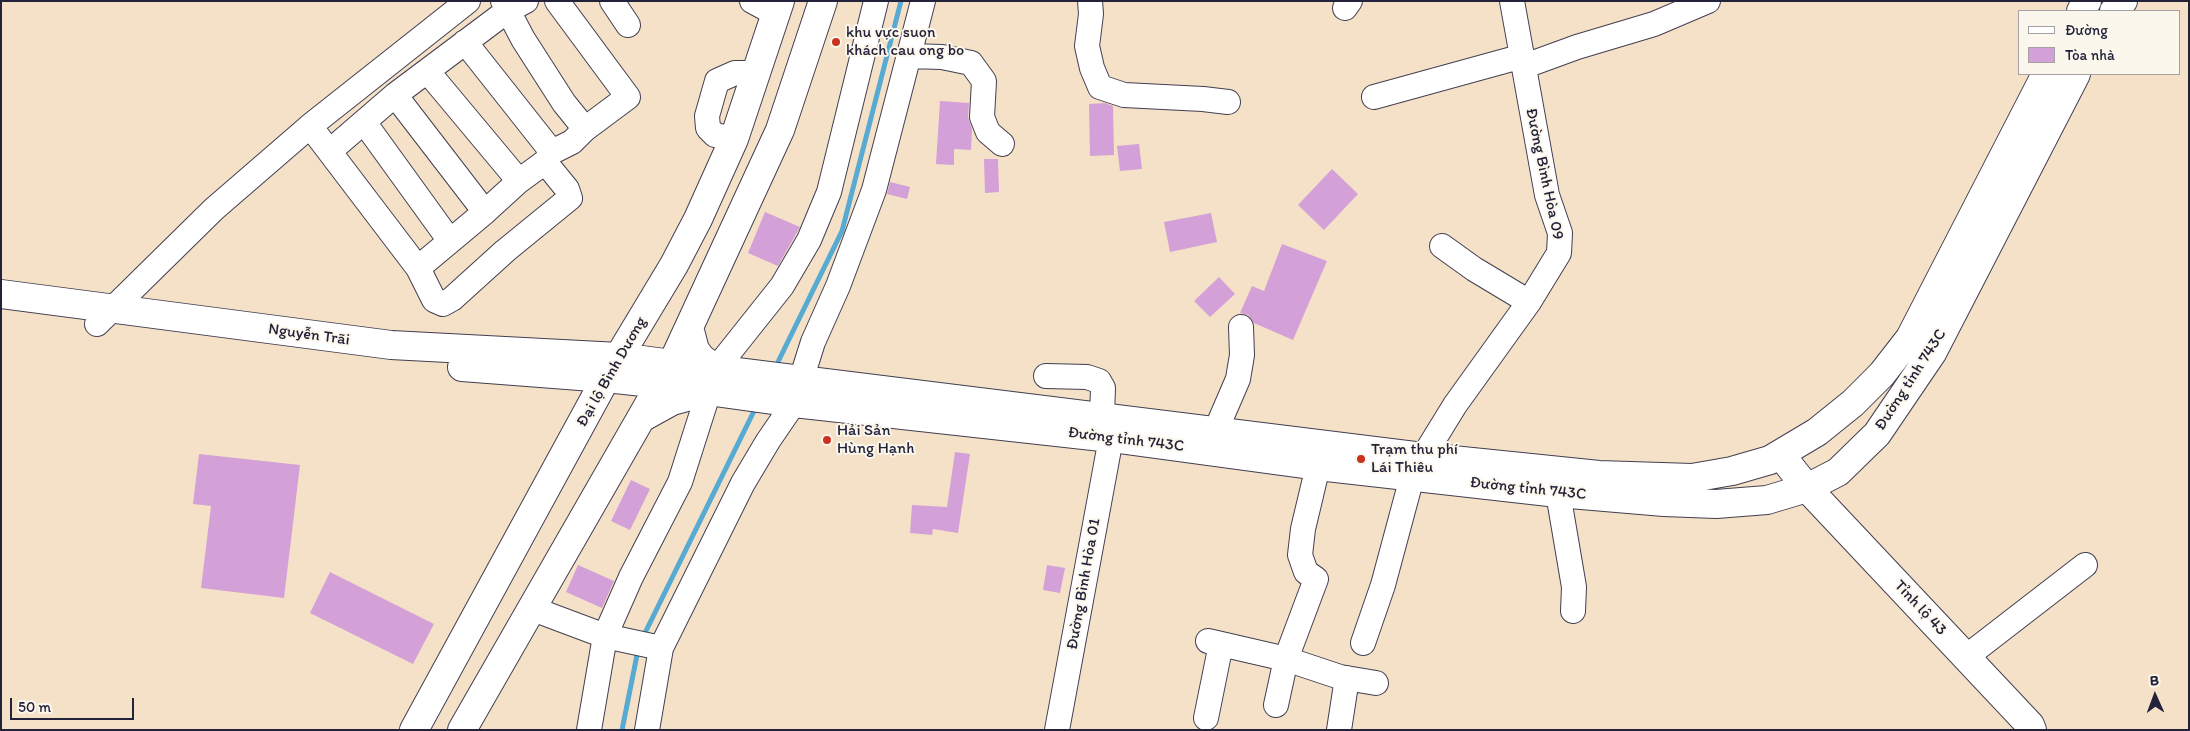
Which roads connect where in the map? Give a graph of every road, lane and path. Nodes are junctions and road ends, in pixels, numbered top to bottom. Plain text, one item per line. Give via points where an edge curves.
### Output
1 (468, 1) edge
2 (557, 1) edge
3 (612, 1) edge
4 (752, 1) edge
5 (823, 1) edge
6 (876, 1) edge
7 (923, 1) edge
8 (1090, 1) edge
9 (1512, 1) edge
10 (1708, 1) edge
11 (2124, 1) edge
12 (512, 5) edge
13 (778, 8) edge
14 (2115, 10) edge
15 (628, 25) dead end
16 (465, 42) junction
17 (909, 56) junction
18 (1524, 61) junction
19 (428, 72) junction
20 (2045, 75) edge
21 (2075, 75) edge
22 (395, 95) junction
23 (1374, 97) dead end
24 (1228, 102) dead end
25 (364, 122) junction
26 (310, 126) junction
27 (584, 129) junction
28 (1002, 144) dead end
29 (330, 151) junction
30 (549, 157) junction
31 (519, 181) junction
32 (485, 212) junction
33 (450, 241) junction
34 (1442, 246) dead end
35 (418, 268) junction
36 (1, 294) edge
37 (1529, 302) junction
38 (1, 311) edge
39 (105, 316) junction
40 (1241, 327) dead end
41 (690, 328) junction
42 (612, 368) junction
43 (667, 374) junction
44 (1046, 376) dead end
45 (712, 380) junction
46 (798, 392) junction
47 (643, 417) junction
48 (1109, 424) junction
49 (1216, 430) junction
50 (1780, 454) junction
51 (1318, 466) junction
52 (1417, 467) junction
53 (1807, 488) junction
54 (1558, 493) junction
55 (2085, 565) dead end
56 (533, 609) junction
57 (1574, 611) dead end
58 (605, 636) junction
59 (1363, 643) dead end
60 (662, 648) junction
61 (1966, 657) junction
62 (1286, 659) junction
63 (1347, 678) junction
64 (1376, 683) dead end
65 (1276, 704) dead end
66 (1206, 718) dead end
67 (414, 730) edge
68 (462, 730) edge
69 (589, 730) edge
70 (647, 730) edge
71 (1057, 730) edge
72 (1339, 730) edge
73 (2032, 730) edge

1 - 26 street
2 - 27 street via 628,97
3 - 15 street
4 - 13 street
5 - 41 main road via 780,130
6 - 45 street via 829,192 809,240 782,286
7 - 17 street
8 - 24 street via 1087,46 1100,87 1124,95
9 - 18 street, Đường Bình Hòa 09
10 - 18 street via 1654,24
11 - 14 main road
12 - 16 street
12 - 27 street via 523,39
13 - 42 main road, Đại lộ Bình Dương via 734,139 698,219 674,266
16 - 19 street
16 - 30 street
17 - 28 street via 942,57 970,63 984,81 982,117 988,132
17 - 46 street via 874,190 813,342
18 - 23 street
18 - 37 street, Đường Bình Hòa 09 via 1546,195 1560,233 1559,253
19 - 22 street
19 - 31 street
20 - 50 main road, Đường tỉnh 743C via 1910,338 1882,374 1853,403 1817,432
21 - 53 main road, Đường tỉnh 743C via 1932,354 1877,434 1838,472
22 - 25 street
22 - 32 street
25 - 29 street
25 - 33 street
26 - 29 street
26 - 39 street via 214,209
27 - 30 street via 572,142
29 - 35 street
30 - 31 street
30 - 35 street via 570,198 452,299 443,304 434,300
31 - 32 street
32 - 33 street
33 - 35 street
34 - 37 street via 1474,270
36 - 39 main road, Nguyễn Trãi
37 - 52 street, Đường Bình Hòa 09 via 1455,405
38 - 39 main road, Nguyễn Trãi
39 - 42 main road, Nguyễn Trãi
40 - 49 street via 1242,355 1238,379
41 - 43 main road
41 - 45 main road via 695,350
42 - 43 main road, Nguyễn Trãi
42 - 67 main road, Đại lộ Bình Dương
43 - 45 main road, Đường tỉnh 743C
43 - 47 main road
44 - 48 street, Đường Bình Hòa 01 via 1086,377 1099,382 1103,388
45 - 46 main road, Đường tỉnh 743C
45 - 47 main road
45 - 58 street via 680,482
46 - 48 main road, Đường tỉnh 743C
46 - 60 street via 743,483
47 - 56 main road
48 - 49 main road, Đường tỉnh 743C
48 - 51 main road, Đường tỉnh 743C
48 - 71 street, Đường Bình Hòa 01
49 - 52 main road, Đường tỉnh 743C
50 - 52 main road, Đường tỉnh 743C via 1732,471 1692,478
50 - 53 main road, Tỉnh lộ 43
51 - 52 main road, Đường tỉnh 743C
51 - 62 street via 1300,555 1306,572 1316,579
52 - 54 main road, Đường tỉnh 743C
52 - 59 street, Đường Bình Hòa 09
53 - 54 main road, Đường tỉnh 743C via 1767,500 1716,504
53 - 61 main road, Tỉnh lộ 43
54 - 57 street via 1574,587
55 - 61 street
56 - 58 street
56 - 68 main road
58 - 60 street
58 - 69 street
60 - 70 street
61 - 73 main road, Tỉnh lộ 43
62 - 63 street
62 - 65 street
62 - 66 street via 1214,642
63 - 64 street
63 - 72 street

